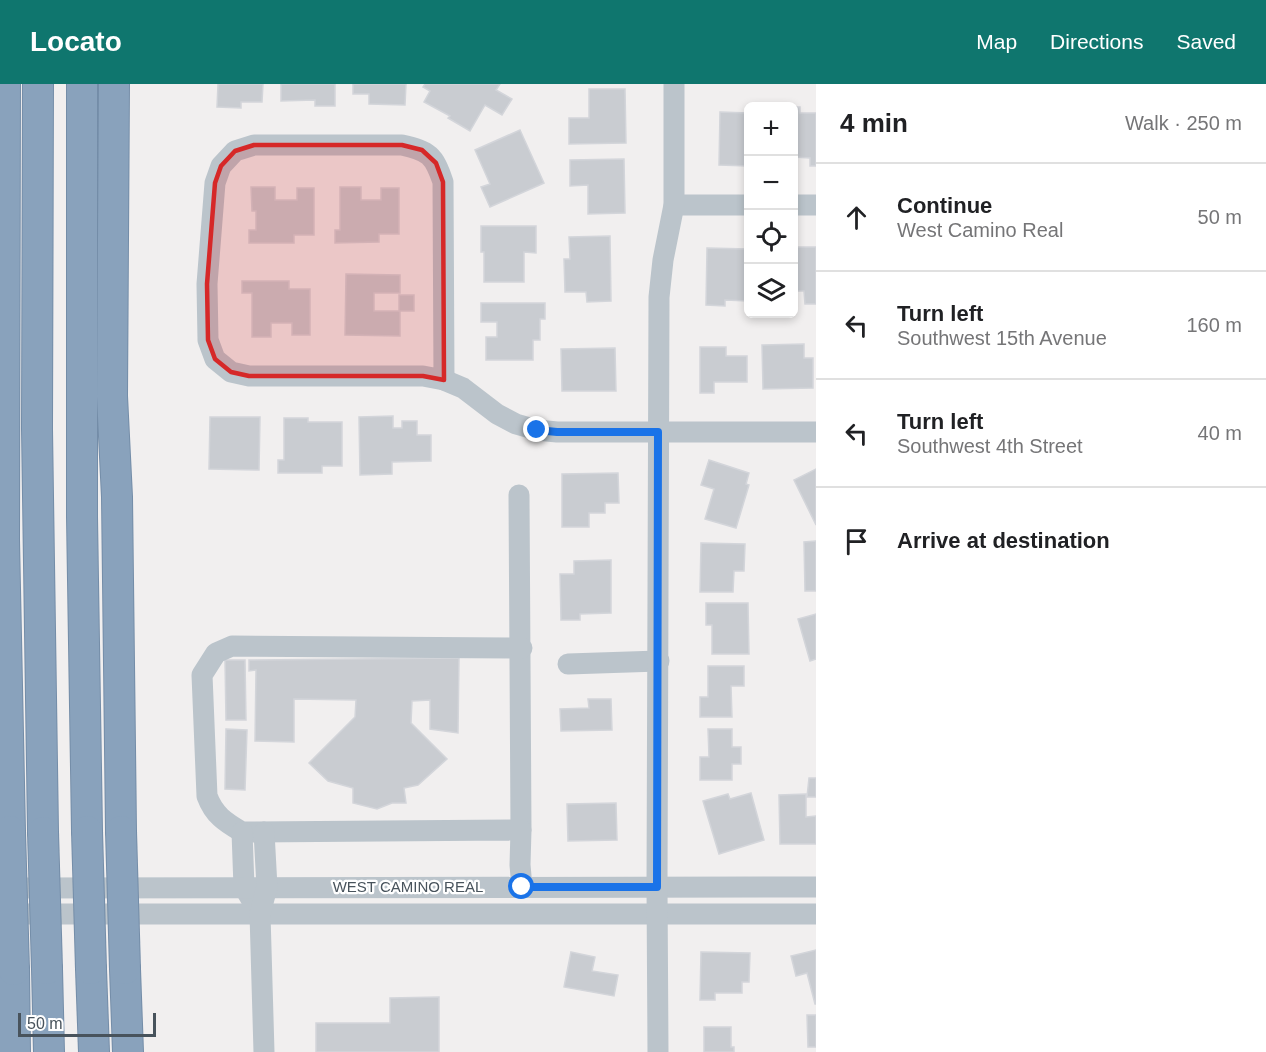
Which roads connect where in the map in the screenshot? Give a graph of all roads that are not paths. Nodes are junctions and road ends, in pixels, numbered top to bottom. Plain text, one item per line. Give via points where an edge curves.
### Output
1 (5, 84) edge
2 (38, 84) edge
3 (82, 84) edge
4 (114, 84) edge
5 (136, 84) edge
6 (674, 84) edge
7 (3, 122) edge
8 (674, 205) junction
9 (744, 205) edge
10 (798, 205) edge
11 (816, 205) edge
12 (444, 381) junction
13 (658, 432) junction
14 (816, 432) edge
15 (519, 495) dead end
16 (117, 497) junction
17 (522, 648) junction
18 (658, 662) junction
19 (568, 664) dead end
20 (521, 830) junction
21 (242, 832) junction
22 (264, 832) junction
23 (244, 887) junction
24 (267, 887) junction
25 (522, 887) junction
26 (657, 887) junction
27 (816, 887) edge
28 (0, 888) edge
29 (0, 914) edge
30 (260, 914) junction
31 (657, 914) junction
32 (816, 914) edge
33 (15, 1052) edge
34 (49, 1052) edge
35 (94, 1052) edge
36 (128, 1052) edge
37 (264, 1052) edge
38 (658, 1052) edge

1 - 7 highway
2 - 34 highway, bridge via 37,418
3 - 35 highway, bridge via 82,495
4 - 16 highway via 111,396
5 - 16 highway via 131,304
6 - 8 street
7 - 33 highway, bridge via 4,540
8 - 9 street
8 - 13 street via 659,297
10 - 11 street
12 - 12 street via 443,182 436,163 422,150 402,145 254,145 234,151 221,165 215,183 207,284 208,340 215,359 231,372 249,376 423,376
12 - 13 street via 463,388 497,414 537,430
13 - 14 street
13 - 18 street
15 - 17 street
16 - 36 highway, bridge
17 - 20 street
17 - 21 street via 232,646 216,653 202,675 207,796 211,808 223,821
18 - 19 street
18 - 26 street
20 - 22 street
20 - 25 street
21 - 22 street
21 - 23 street
22 - 24 street
23 - 24 street, WEST CAMINO REAL
23 - 28 street, WEST CAMINO REAL
23 - 30 street
24 - 25 street, WEST CAMINO REAL
24 - 30 street
25 - 26 street, WEST CAMINO REAL
26 - 27 street, WEST CAMINO REAL
26 - 31 street
29 - 30 street, WEST CAMINO REAL
30 - 31 street, WEST CAMINO REAL
30 - 37 street
31 - 32 street, WEST CAMINO REAL
31 - 38 street

